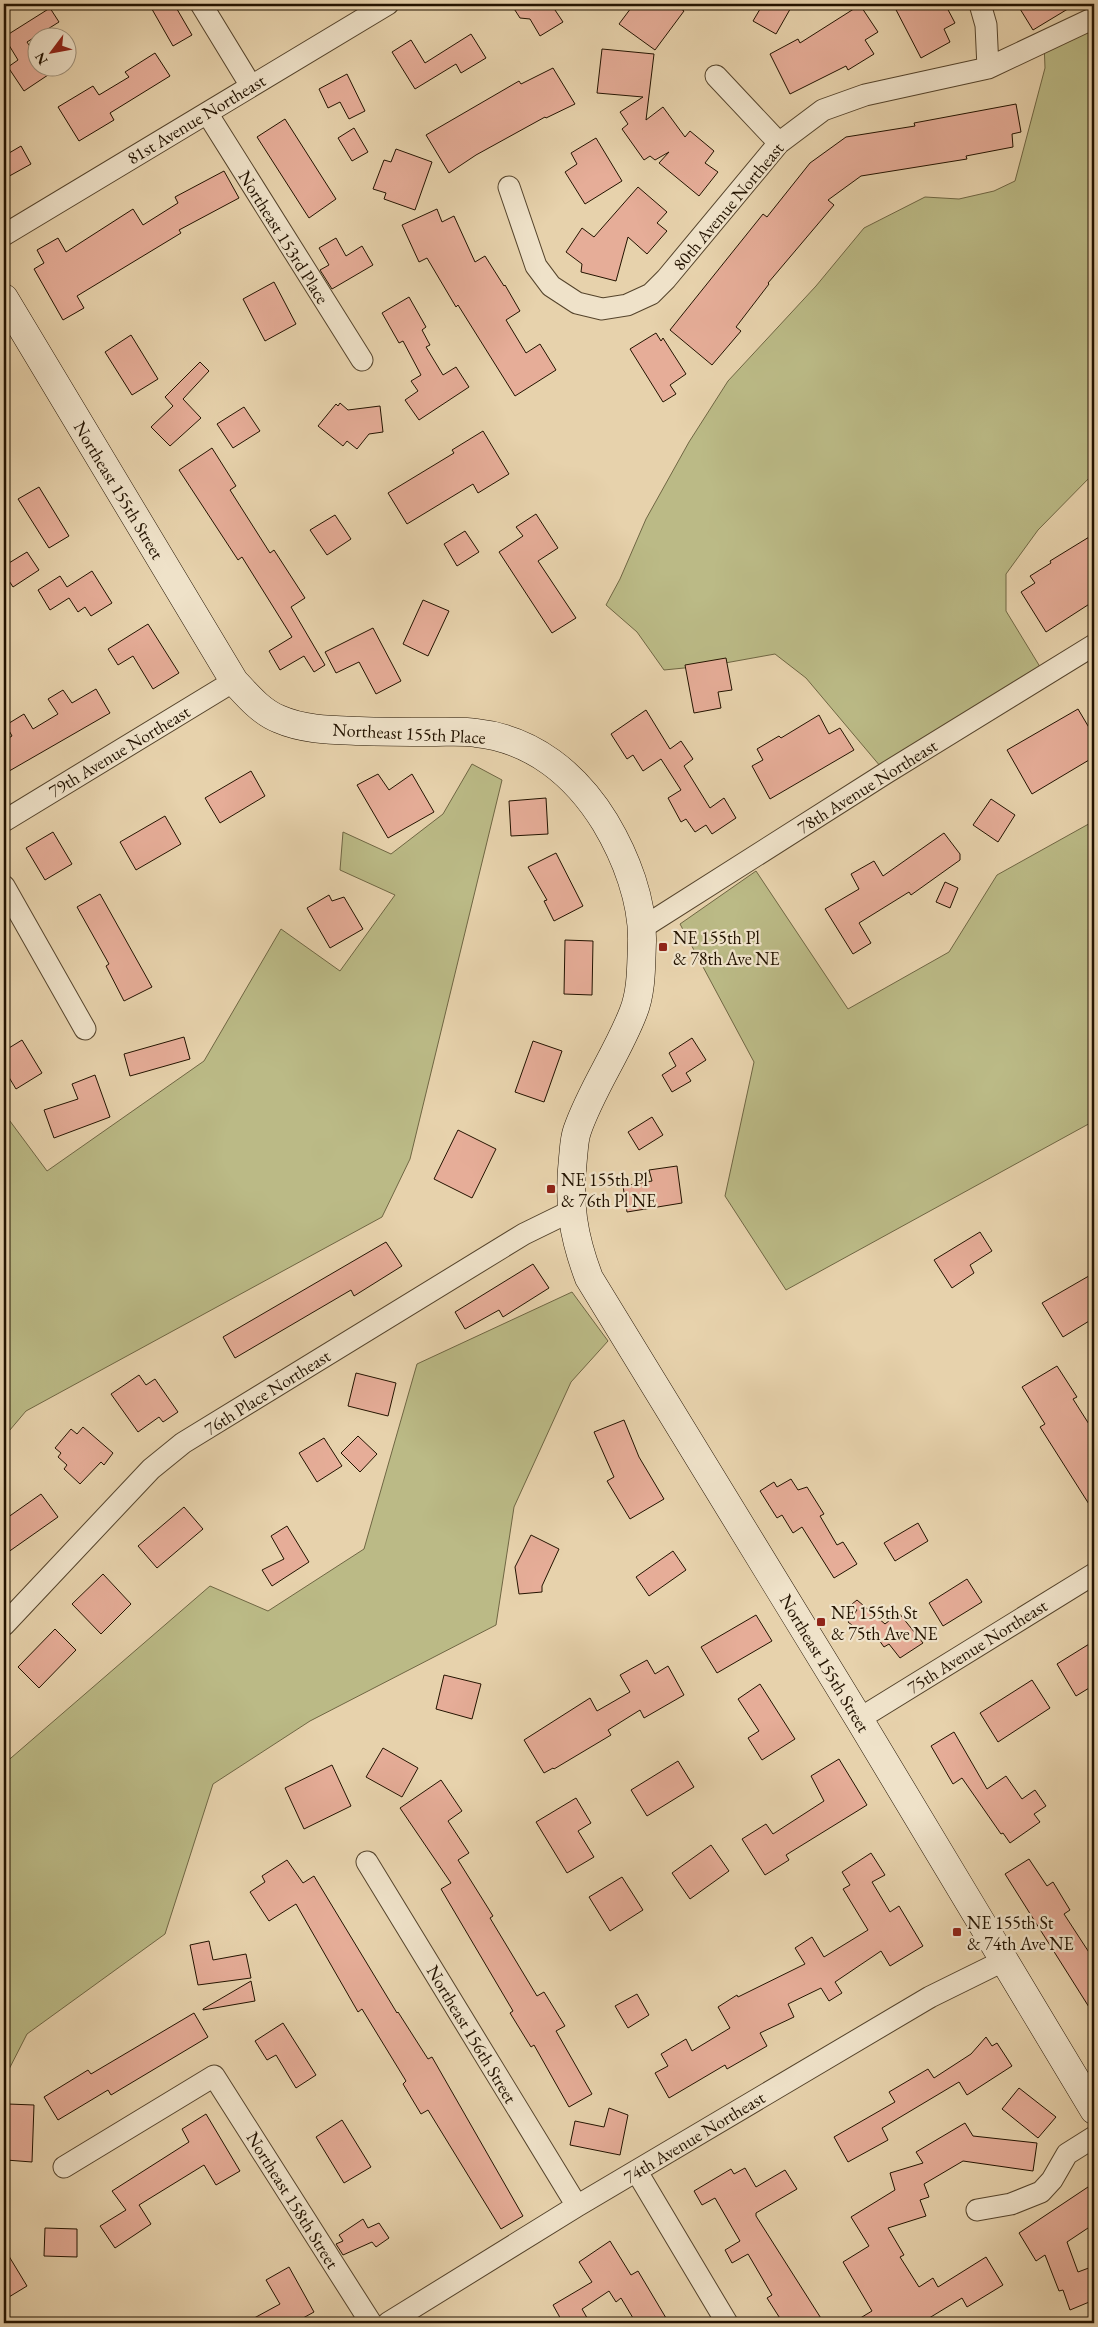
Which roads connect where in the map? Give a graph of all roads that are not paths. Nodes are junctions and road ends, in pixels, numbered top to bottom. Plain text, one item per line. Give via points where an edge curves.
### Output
1 (201, 4) edge
2 (388, 4) edge
3 (980, 4) edge
4 (1094, 18) edge
5 (988, 68) junction
6 (716, 76) dead end
7 (251, 86) junction
8 (207, 113) junction
9 (780, 143) junction
10 (509, 187) dead end
11 (4, 235) edge
12 (4, 298) edge
13 (362, 360) dead end
14 (1094, 645) edge
15 (234, 681) junction
16 (4, 821) edge
17 (4, 886) edge
18 (642, 928) junction
19 (85, 1029) dead end
20 (571, 1211) junction
21 (1094, 1574) edge
22 (4, 1625) edge
23 (859, 1719) junction
24 (367, 1862) dead end
25 (1004, 1960) junction
26 (1094, 2110) edge
27 (1094, 2137) edge
28 (64, 2167) dead end
29 (636, 2172) junction
30 (576, 2206) junction
31 (977, 2210) dead end
32 (371, 2323) edge
33 (388, 2323) edge
34 (727, 2323) edge

1 - 7 street
2 - 7 street, 81st Avenue Northeast
3 - 5 street via 986,25
4 - 5 street, 80th Avenue Northeast
5 - 9 street, 80th Avenue Northeast via 865,95 832,107 803,123
6 - 9 street
7 - 8 street, 81st Avenue Northeast
8 - 11 street, 81st Avenue Northeast
8 - 13 street, Northeast 153rd Place
9 - 10 street, 80th Avenue Northeast via 661,284 651,294 627,305 602,309 577,302 552,286 536,266
12 - 15 street, Northeast 155th Street
14 - 18 street, 78th Avenue Northeast
15 - 16 street, 79th Avenue Northeast
15 - 18 street, Northeast 155th Place via 277,718 305,728 476,732 538,752 574,782 596,806 627,867
17 - 19 street
18 - 20 street, Northeast 155th Place via 641,978 634,1012 590,1096 576,1134
20 - 22 street, 76th Place Northeast via 524,1234 183,1443 151,1469
20 - 23 street, Northeast 155th Street via 578,1248 589,1278
21 - 23 street, 75th Avenue Northeast
23 - 25 street, Northeast 155th Street
24 - 30 street, Northeast 156th Street
25 - 26 street, Northeast 155th Street
25 - 29 street, 74th Avenue Northeast via 930,1997
27 - 31 street via 1067,2154 1041,2192 1011,2204
28 - 32 street, Northeast 158th Street via 214,2076
29 - 30 street, 74th Avenue Northeast
29 - 34 street
30 - 33 street, 74th Avenue Northeast

